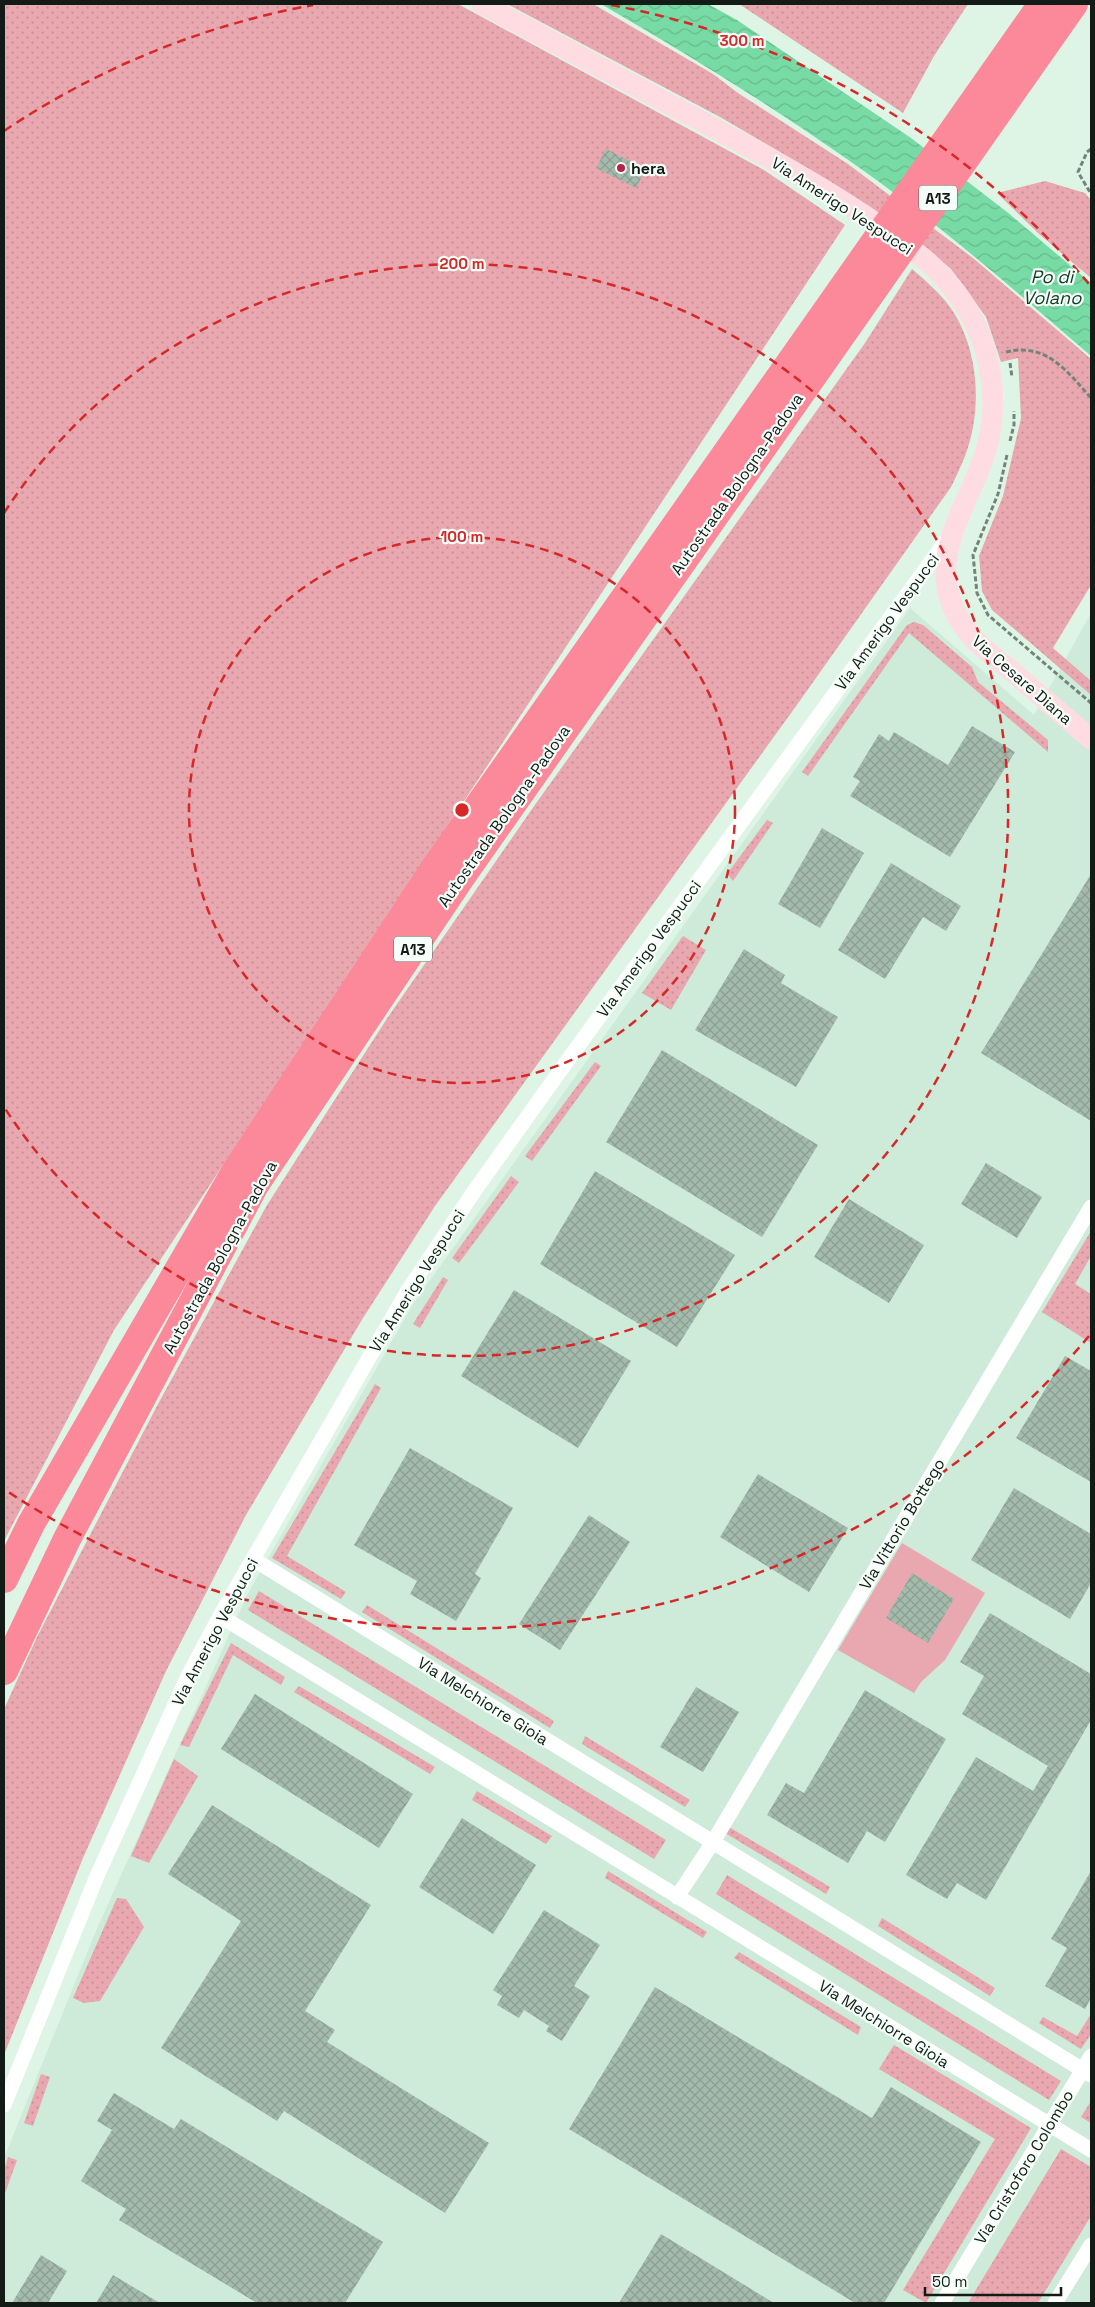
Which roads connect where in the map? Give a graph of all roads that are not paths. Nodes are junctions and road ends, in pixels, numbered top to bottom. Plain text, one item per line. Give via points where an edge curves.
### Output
1 (482, 4) edge
2 (1042, 4) edge
3 (1074, 4) edge
4 (976, 120) junction
5 (878, 261) junction
6 (954, 530) junction
7 (1091, 740) edge
8 (1091, 1207) edge
9 (253, 1559) junction
10 (4, 1579) edge
11 (220, 1616) junction
12 (4, 1671) edge
13 (713, 1842) junction
14 (677, 1896) junction
15 (1091, 2056) edge
16 (1087, 2073) edge
17 (4, 2105) edge
18 (1049, 2125) junction
19 (1091, 2150) edge
20 (1091, 2245) edge
21 (942, 2303) edge
22 (1056, 2303) edge

1 - 6 main road, Via Amerigo Vespucci via 833,196 925,260 944,278 962,300 979,332 993,386 992,418 986,448
2 - 4 highway, Autostrada Bologna-Padova / A13
3 - 4 highway, Autostrada Bologna-Padova / A13
4 - 5 highway, Autostrada Bologna-Padova / A13
5 - 10 highway, Autostrada Bologna-Padova / A13 via 436,866 234,1172 31,1524
5 - 12 highway, Autostrada Bologna-Padova / A13 via 255,1185 67,1539
6 - 7 main road, Via Cesare Diana via 946,552 945,572 955,613 964,627
6 - 9 street, Via Amerigo Vespucci via 475,1190 407,1292
8 - 13 street, Via Vittorio Bottego
9 - 11 street, Via Amerigo Vespucci
9 - 13 street, Via Melchiorre Gioia
11 - 14 street, Via Melchiorre Gioia
11 - 17 street, Via Amerigo Vespucci via 188,1676 96,1876
13 - 14 street
13 - 16 street, Via Melchiorre Gioia
14 - 18 street, Via Melchiorre Gioia
15 - 16 street, Via Cristoforo Colombo
16 - 18 street, Via Cristoforo Colombo
18 - 19 street, Via Melchiorre Gioia
18 - 21 street, Via Cristoforo Colombo
20 - 22 street

